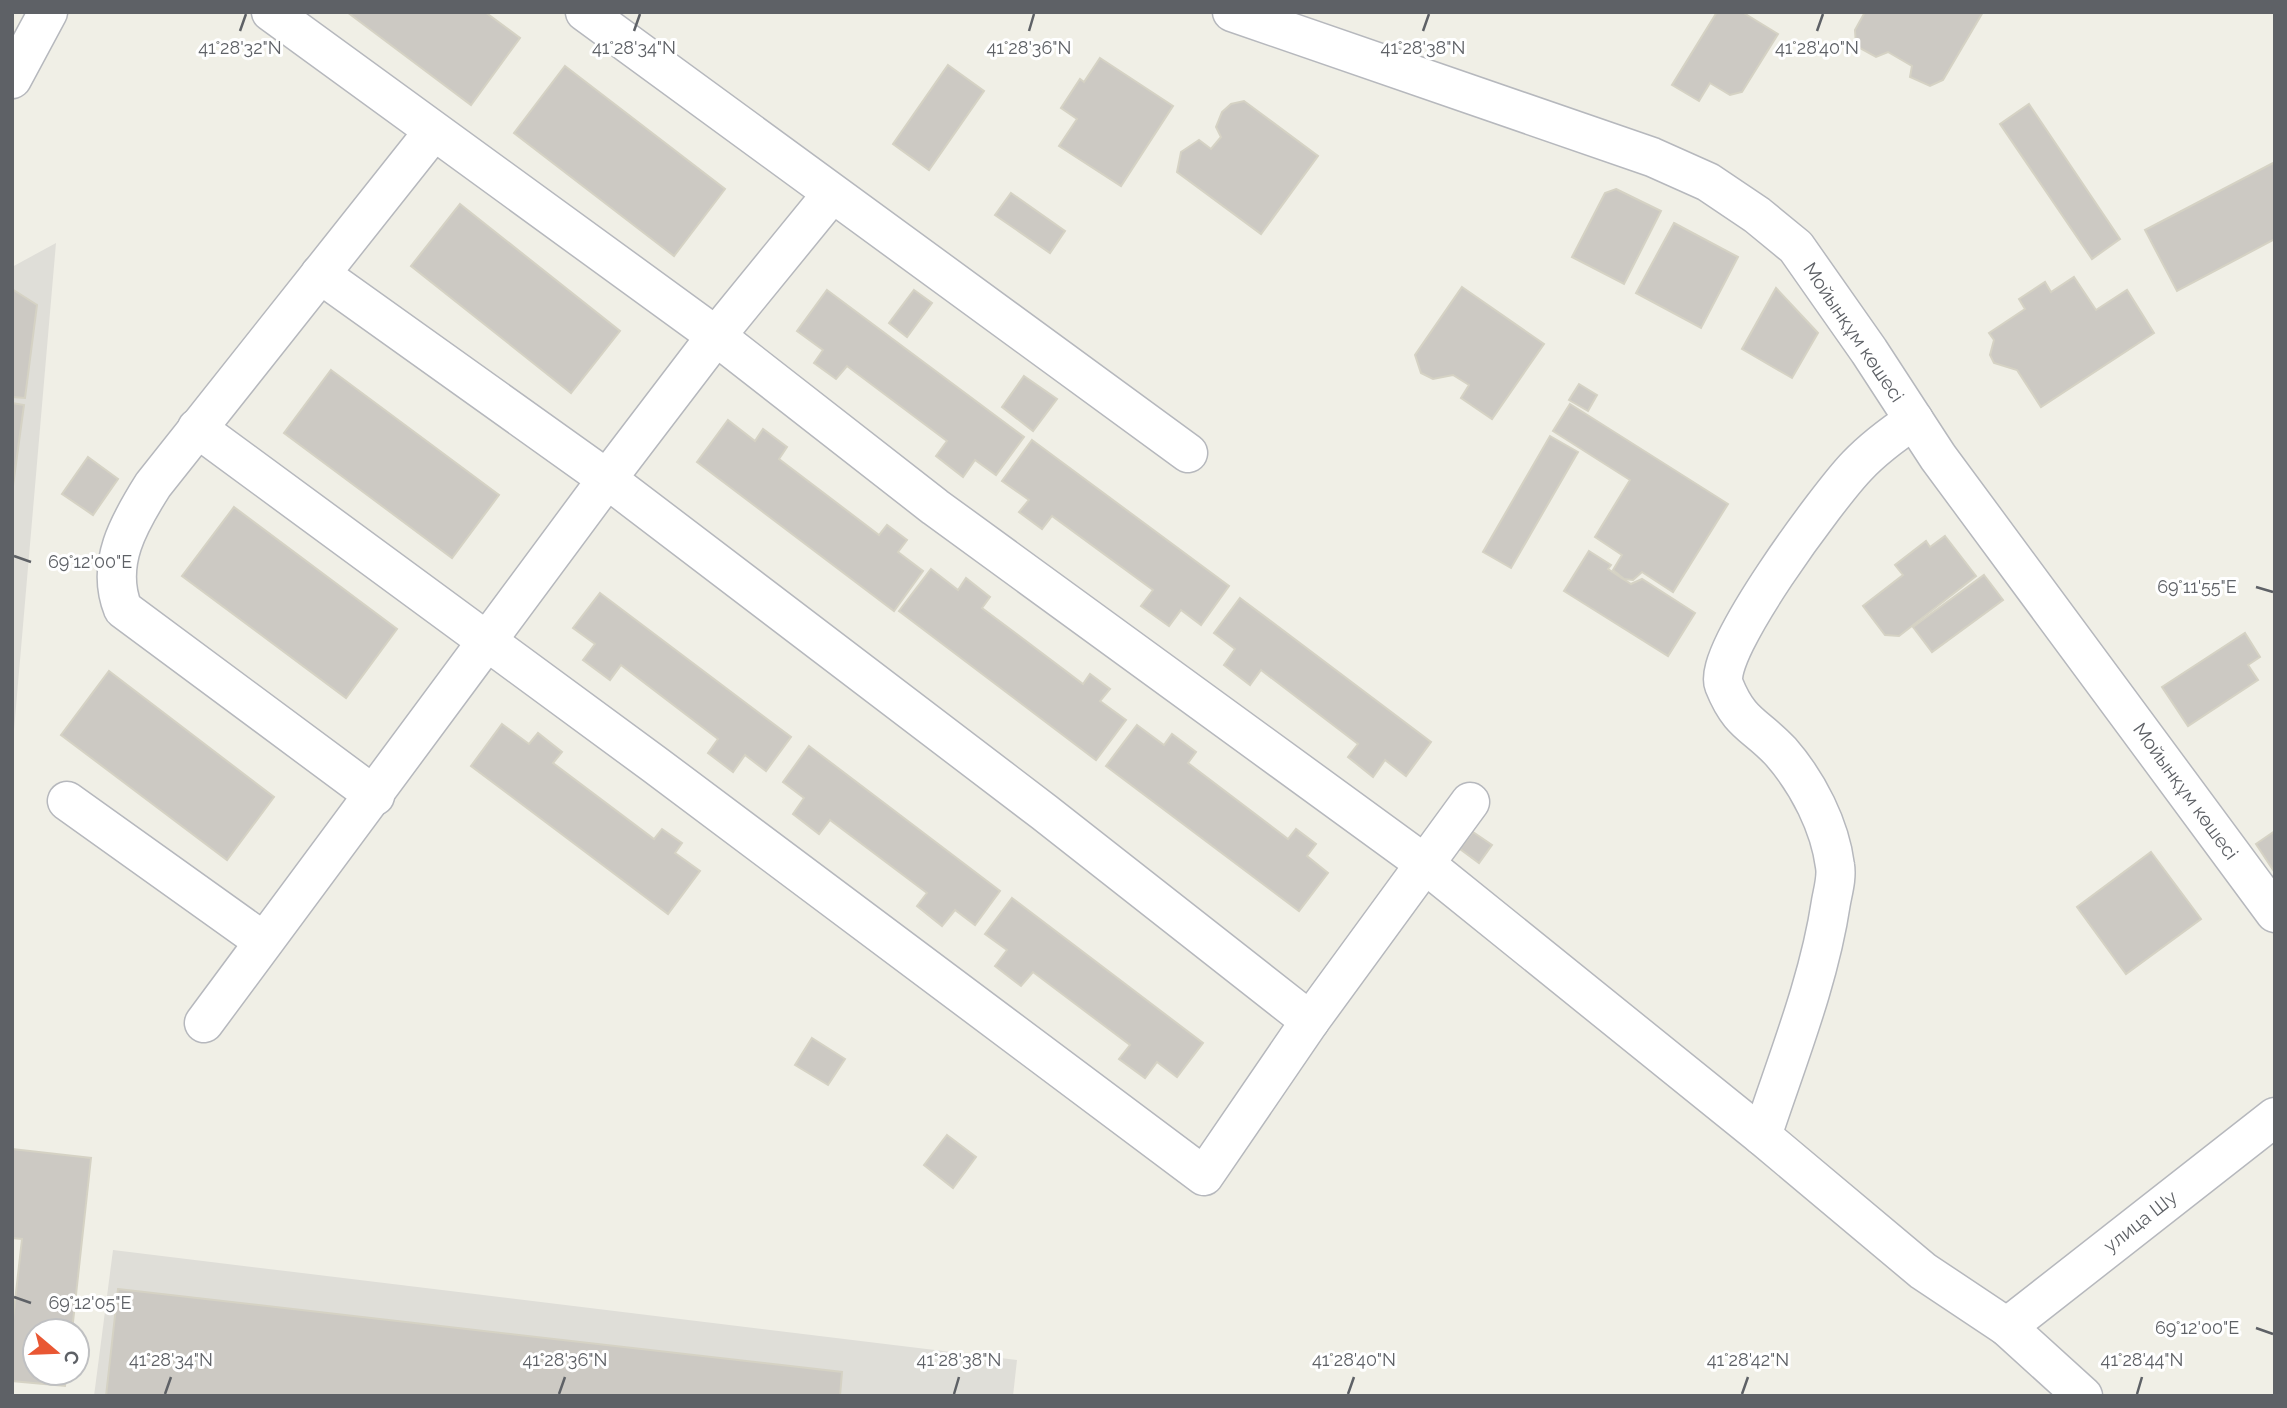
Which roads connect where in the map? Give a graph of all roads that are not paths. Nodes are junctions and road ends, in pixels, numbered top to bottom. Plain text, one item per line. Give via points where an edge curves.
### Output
1 (48, 12) edge
2 (271, 12) edge
3 (586, 12) edge
4 (1232, 12) edge
5 (12, 79) edge
6 (433, 132) junction
7 (831, 195) junction
8 (320, 274) junction
9 (716, 336) junction
10 (1914, 420) junction
11 (197, 428) junction
12 (1188, 453) dead end
13 (607, 479) junction
14 (489, 642) junction
15 (375, 796) junction
16 (67, 801) dead end
17 (1470, 802) dead end
18 (1425, 864) junction
19 (2275, 913) edge
20 (263, 941) junction
21 (1310, 1021) junction
22 (204, 1023) dead end
23 (2275, 1117) edge
24 (1762, 1136) junction
25 (2007, 1328) junction
26 (2083, 1396) edge

1 - 5 street
2 - 6 street
3 - 7 street
4 - 10 street, Мойынқұм көшесі via 1607,140 1708,182 1796,247
6 - 8 street
6 - 9 street
7 - 9 street
7 - 12 street
8 - 11 street
8 - 13 street
9 - 13 street
9 - 18 street via 935,507
10 - 19 street, Мойынқұм көшесі
10 - 24 street via 1885,439 1855,468 1808,526 1730,648 1722,681 1738,716 1781,753 1815,803 1830,836 1836,869 1828,924
11 - 14 street
11 - 15 street via 129,522 119,553 115,590 123,609
13 - 14 street
13 - 21 street
14 - 15 street
14 - 21 street via 1205,1176
15 - 20 street
16 - 20 street
17 - 18 street
18 - 21 street
18 - 24 street
20 - 22 street
23 - 25 street, улица Шу
24 - 25 street via 1923,1271
25 - 26 street

